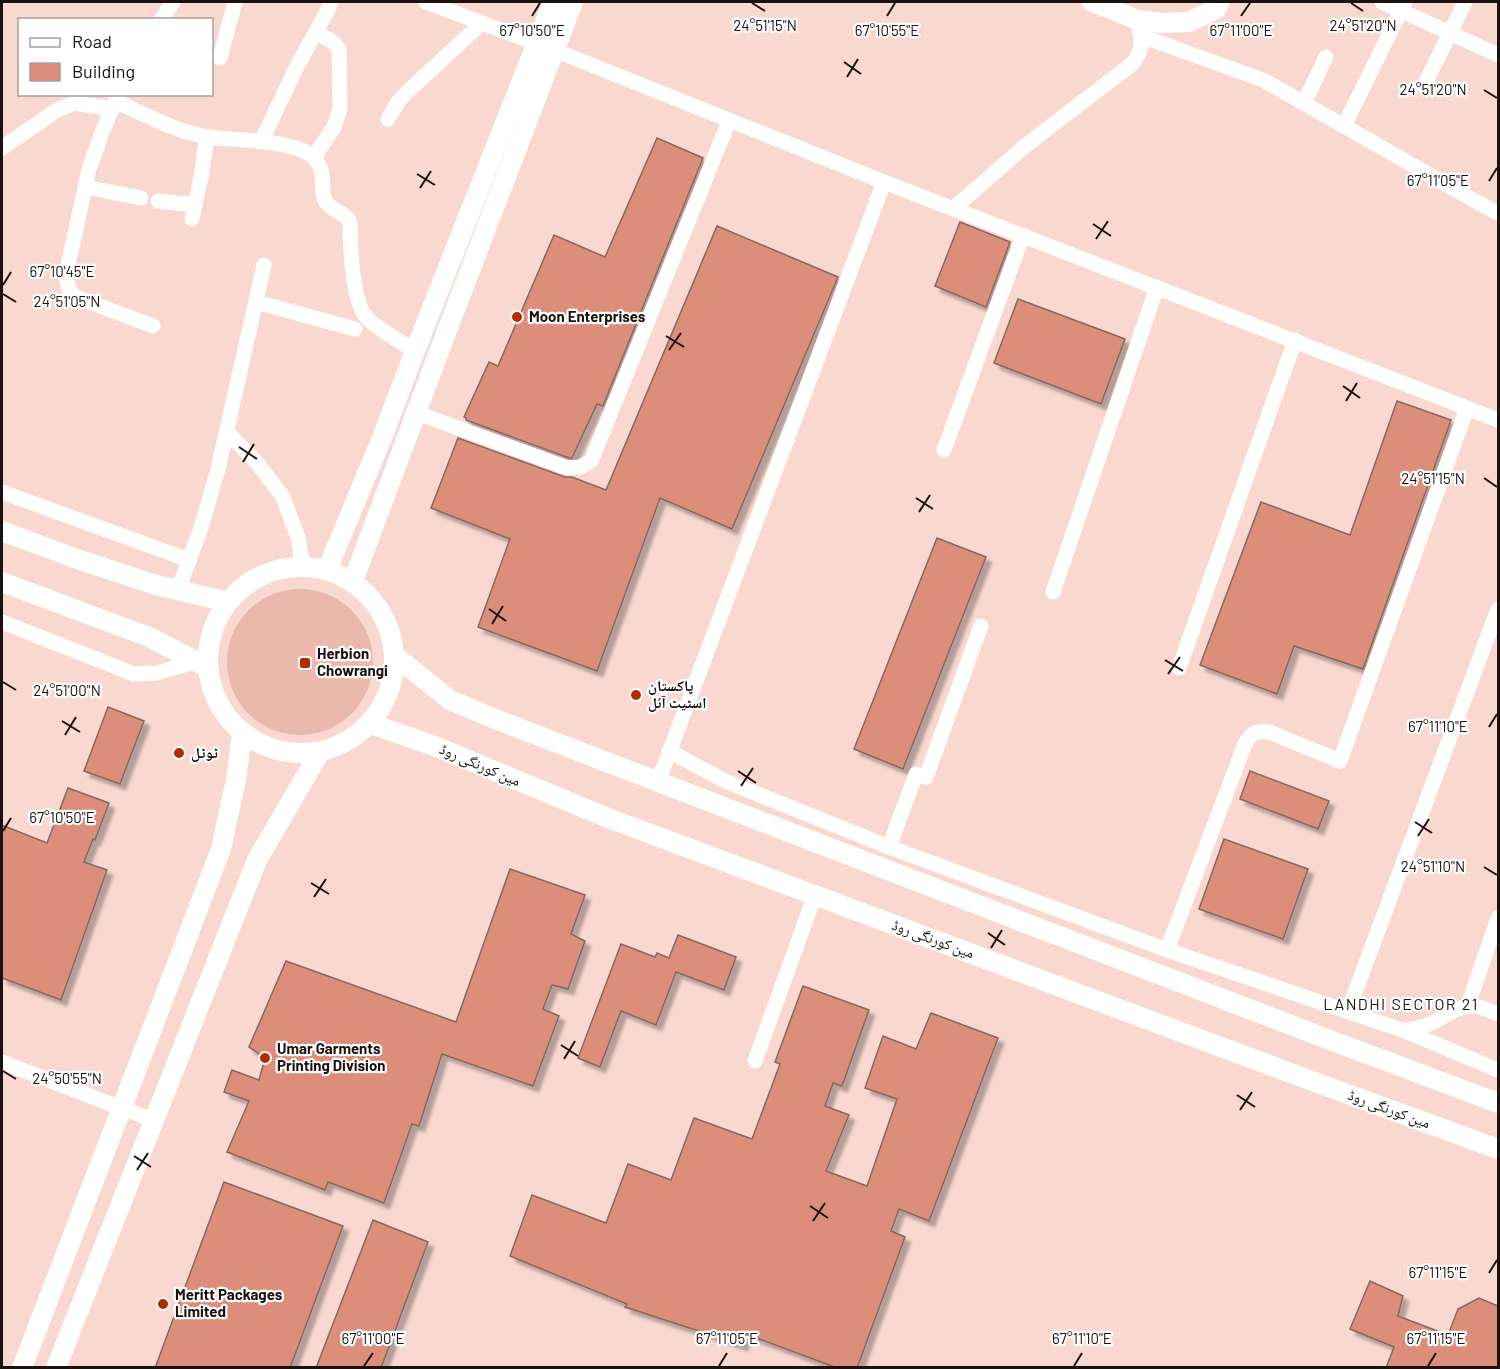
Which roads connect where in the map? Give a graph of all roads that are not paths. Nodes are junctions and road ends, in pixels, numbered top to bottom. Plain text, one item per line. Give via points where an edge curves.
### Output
1 (173, 2) edge
2 (235, 2) edge
3 (331, 2) edge
4 (426, 2) edge
5 (553, 2) edge
6 (573, 2) edge
7 (1092, 2) edge
8 (1220, 2) edge
9 (1382, 2) edge
10 (1465, 2) edge
11 (1403, 6) edge
12 (162, 18) edge
13 (482, 22) junction
14 (1139, 28) junction
15 (315, 33) junction
16 (1449, 33) junction
17 (545, 46) junction
18 (1498, 55) edge
19 (1326, 57) dead end
20 (220, 58) dead end
21 (1424, 86) dead end
22 (115, 101) edge
23 (1304, 103) junction
24 (388, 119) dead end
25 (729, 121) junction
26 (1344, 126) junction
27 (207, 137) junction
28 (261, 142) junction
29 (2, 148) edge
30 (314, 157) junction
31 (884, 182) junction
32 (85, 187) junction
33 (141, 198) dead end
34 (158, 201) dead end
35 (953, 209) junction
36 (1498, 213) edge
37 (1023, 236) junction
38 (264, 265) dead end
39 (1157, 287) junction
40 (256, 302) junction
41 (153, 326) dead end
42 (355, 329) dead end
43 (1295, 340) junction
44 (415, 351) junction
45 (1467, 408) junction
46 (417, 412) junction
47 (1498, 420) edge
48 (227, 432) junction
49 (944, 450) dead end
50 (2, 492) edge
51 (2, 531) edge
52 (189, 560) junction
53 (303, 567) junction
54 (327, 570) junction
55 (353, 581) junction
56 (2, 582) edge
57 (178, 590) junction
58 (1053, 592) dead end
59 (228, 602) junction
60 (1498, 609) edge
61 (2, 622) edge
62 (981, 626) dead end
63 (394, 655) junction
64 (202, 664) junction
65 (1179, 668) dead end
66 (371, 724) junction
67 (242, 733) junction
68 (669, 751) junction
69 (320, 752) junction
70 (658, 782) junction
71 (889, 847) junction
72 (815, 895) junction
73 (1498, 918) edge
74 (1167, 950) junction
75 (1468, 1005) junction
76 (1348, 1011) junction
77 (1498, 1014) edge
78 (1405, 1031) junction
79 (755, 1061) dead end
80 (2, 1062) edge
81 (1498, 1070) edge
82 (1498, 1103) edge
83 (121, 1108) junction
84 (154, 1119) junction
85 (1498, 1149) edge
86 (22, 1368) edge
87 (57, 1368) edge

1 - 12 street
2 - 20 street
3 - 15 street
4 - 13 street
5 - 17 main road
6 - 17 main road
7 - 14 main road
8 - 14 main road via 1216,9 1189,22
9 - 11 street
10 - 16 street
11 - 16 street
11 - 26 street
13 - 17 street
13 - 24 street via 407,92
14 - 23 street via 1263,80
14 - 35 street via 1142,44 1132,64 1025,146
15 - 28 street
15 - 30 street via 332,41 339,50 341,101 334,127
16 - 18 street
16 - 21 street
17 - 25 street
17 - 44 main road
17 - 46 main road
19 - 23 street
22 - 27 street via 168,125
22 - 29 street via 75,103 57,110
22 - 32 street
23 - 26 street
25 - 31 street
25 - 46 street via 591,460 568,468
26 - 36 street
27 - 28 street
27 - 34 street via 193,212
28 - 30 street via 288,146
30 - 44 street via 323,175 324,200 350,222 359,307 367,319
31 - 35 street
31 - 68 street
32 - 33 street
32 - 41 street via 66,275 70,293
35 - 37 street
37 - 39 street
37 - 49 street
38 - 40 street
39 - 43 street
39 - 58 street
40 - 42 street
40 - 48 street
43 - 45 street
43 - 65 street
44 - 54 main road
45 - 47 street
45 - 74 street via 1340,761 1269,732 1260,731 1250,737
46 - 55 main road
48 - 52 street
48 - 53 street via 283,497 298,538
50 - 52 street
51 - 57 main road
52 - 57 street
53 - 54 main road
53 - 59 main road via 281,569 251,581
54 - 55 main road
55 - 63 main road via 379,609 390,631
56 - 64 main road via 149,637
57 - 59 main road
59 - 64 main road via 211,633
60 - 76 street
61 - 64 street via 134,674
62 - 71 street via 926,777 916,774
63 - 66 main road via 389,692
63 - 70 main road via 450,700
64 - 67 main road via 218,704
66 - 69 main road via 339,747
66 - 72 main road, مین کورنگی روڈ
67 - 69 main road via 279,752
67 - 83 main road via 221,849
68 - 70 street
68 - 71 street via 725,781
69 - 84 main road via 257,860
70 - 82 main road
71 - 74 street
72 - 79 street
72 - 85 main road, مین کورنگی روڈ
73 - 75 street
74 - 76 street
75 - 77 street
75 - 78 street
76 - 78 street
78 - 81 street
80 - 83 street
83 - 84 street
83 - 86 main road
84 - 87 main road

